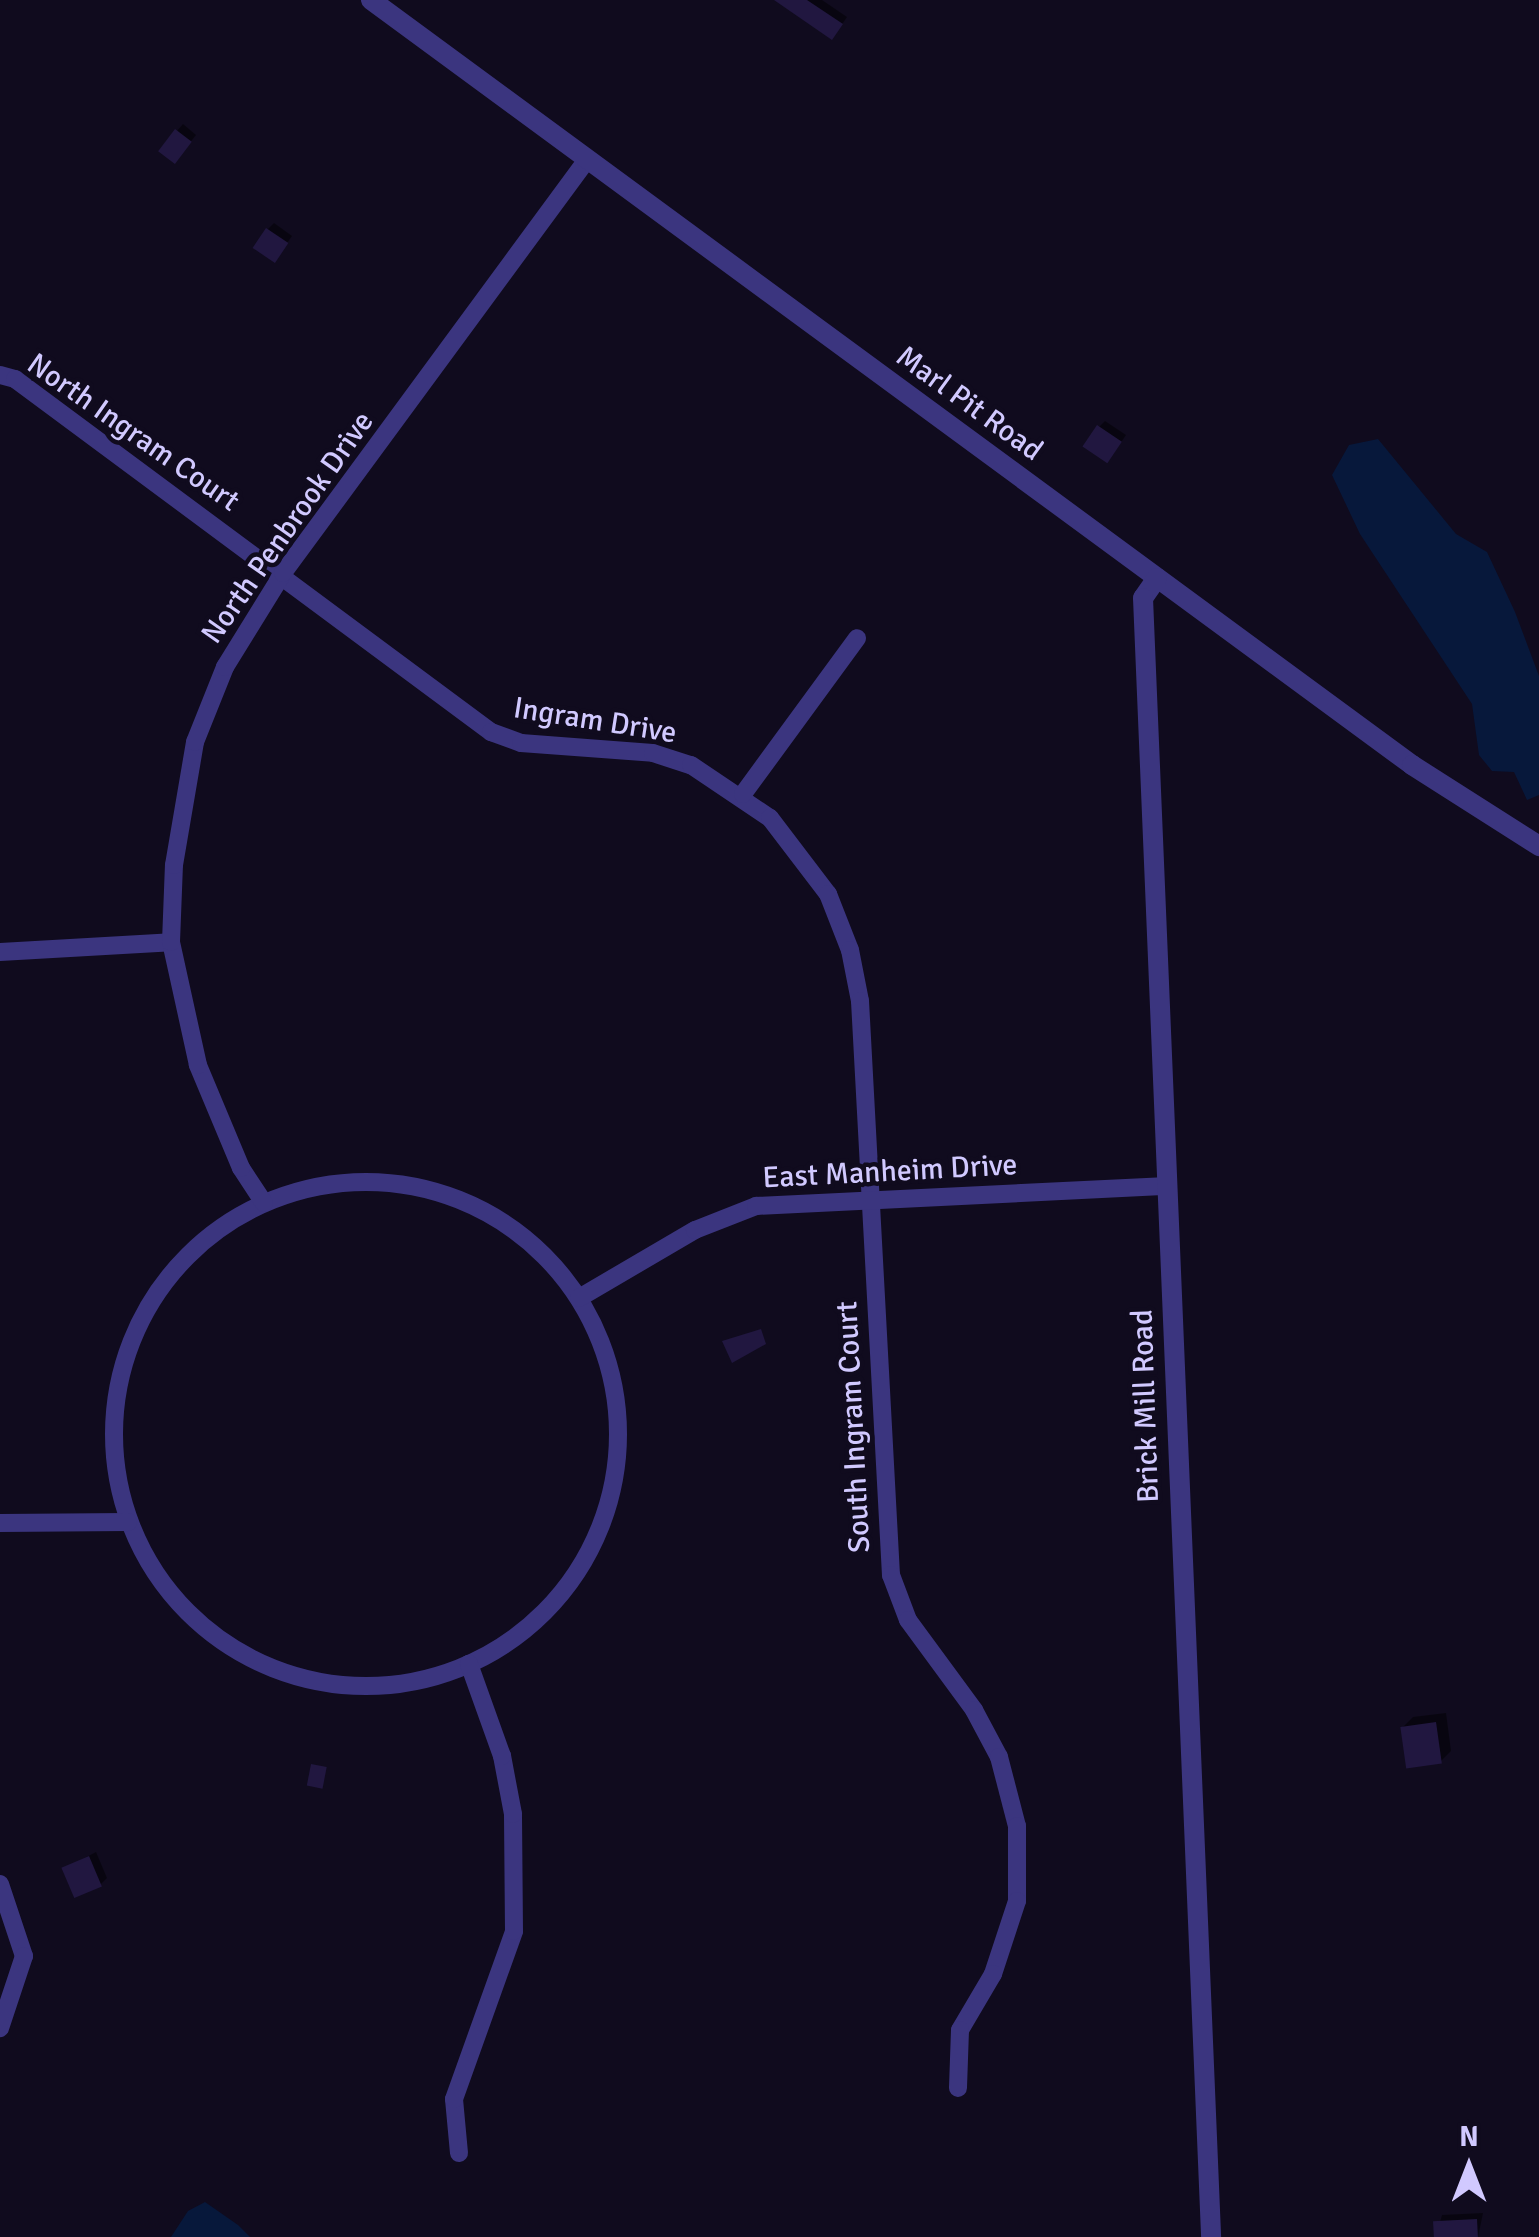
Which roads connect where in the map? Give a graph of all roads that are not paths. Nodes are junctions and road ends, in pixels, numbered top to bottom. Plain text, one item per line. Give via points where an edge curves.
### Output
1 (371, 0) edge
2 (586, 161) junction
3 (0, 375) edge
4 (283, 573) junction
5 (1157, 578) junction
6 (858, 638) dead end
7 (743, 794) junction
8 (1539, 846) edge
9 (171, 942) junction
10 (0, 952) edge
11 (1168, 1186) junction
12 (870, 1198) junction
13 (264, 1203) junction
14 (579, 1298) junction
15 (128, 1522) junction
16 (0, 1523) edge
17 (470, 1664) junction
18 (0, 1884) edge
19 (0, 2028) edge
20 (958, 2088) dead end
21 (460, 2152) dead end
22 (1211, 2237) edge

1 - 2 street, Marl Pit Road
2 - 4 street, North Penbrook Drive
2 - 5 street, Marl Pit Road
3 - 4 street, North Ingram Court via 16,378
4 - 7 street, Ingram Drive via 491,732 521,743 652,753 691,764
4 - 9 street, North Penbrook Drive via 225,667 195,742 178,834
5 - 8 street, Marl Pit Road via 1412,765
5 - 11 street, Brick Mill Road via 1143,598
6 - 7 street
7 - 12 street, Ingram Drive via 811,866 850,950 860,1000
9 - 10 street
9 - 13 street, North Penbrook Drive via 198,1065 241,1168
11 - 12 street, East Manheim Drive
11 - 22 street, Brick Mill Road
12 - 14 street, East Manheim Drive via 792,1201 740,1212 695,1230
12 - 20 street, South Ingram Court via 891,1575 908,1620 974,1710 999,1757 1017,1826 1017,1900 992,1974 960,2030
13 - 14 street via 313,1187 364,1182 431,1192 508,1226 548,1258
13 - 15 street via 186,1257 132,1336 112,1428
14 - 17 street via 612,1378 618,1421 608,1506 592,1546 551,1605
15 - 16 street
15 - 17 street via 175,1600 208,1632 261,1663 334,1684 380,1686
17 - 21 street via 502,1756 512,1814 514,1931 454,2099
18 - 19 street via 24,1956

